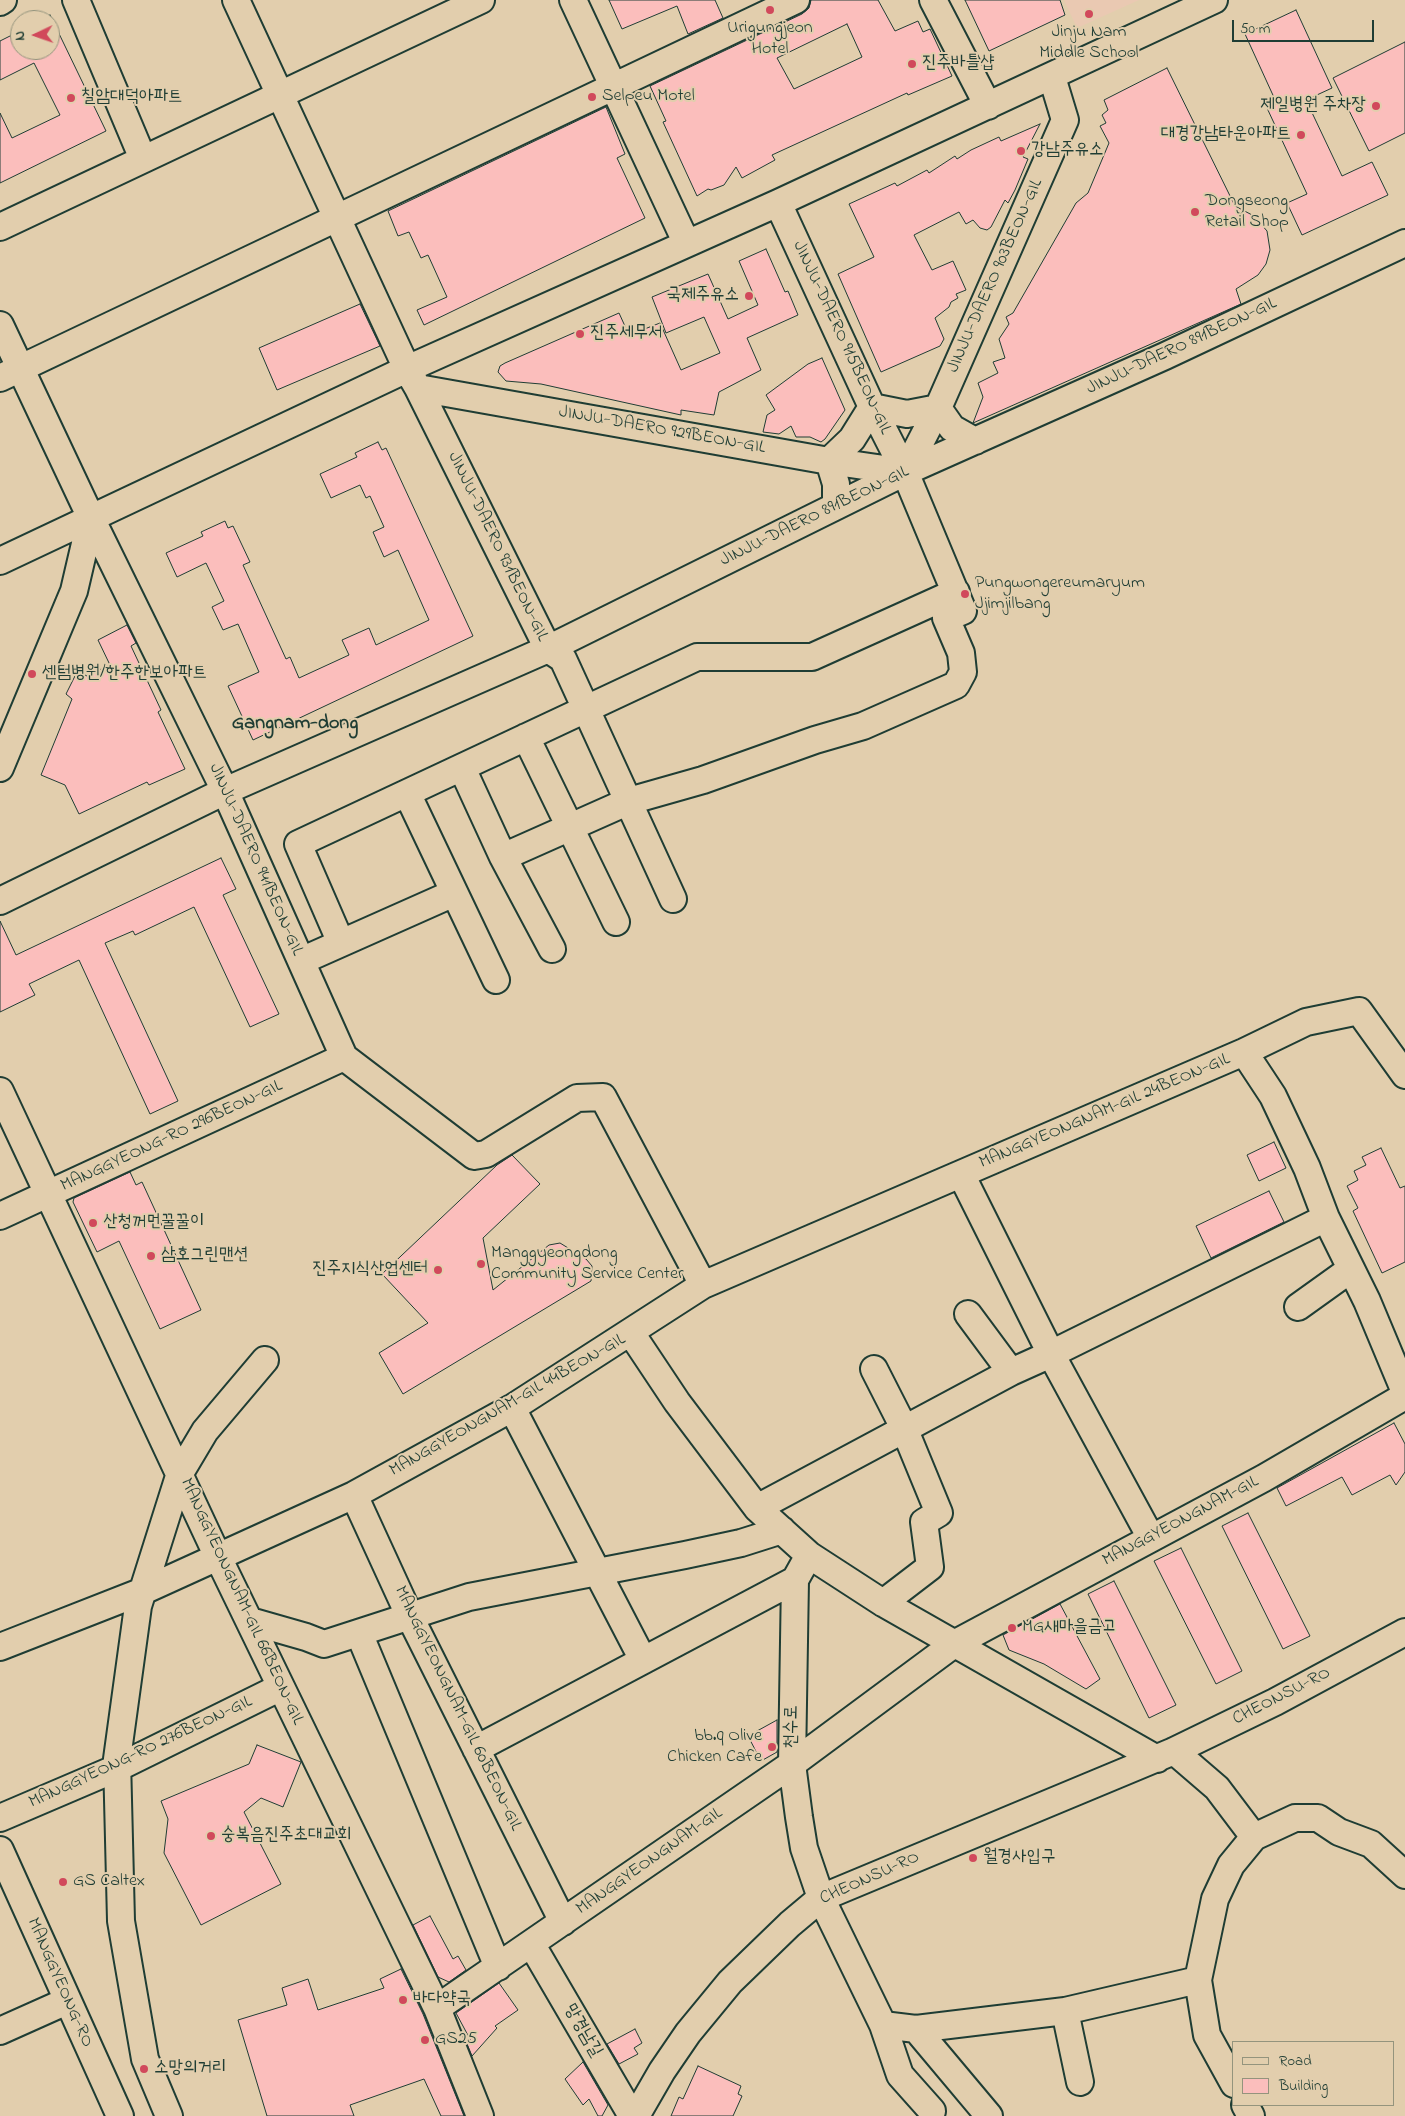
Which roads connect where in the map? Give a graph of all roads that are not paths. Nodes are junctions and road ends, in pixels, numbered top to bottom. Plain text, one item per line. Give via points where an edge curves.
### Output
1 (76, 0) edge
2 (236, 0) edge
3 (481, 0) edge
4 (573, 0) edge
5 (796, 0) edge
6 (933, 0) edge
7 (1214, 0) edge
8 (1052, 77) junction
9 (614, 86) junction
10 (280, 95) junction
11 (988, 106) junction
12 (143, 160) junction
13 (778, 203) junction
14 (337, 218) junction
15 (0, 227) edge
16 (686, 242) junction
17 (1405, 243) edge
18 (0, 325) edge
19 (10, 373) edge
20 (413, 378) junction
21 (872, 407) junction
22 (938, 408) junction
23 (975, 441) junction
24 (829, 461) junction
25 (906, 472) junction
26 (836, 505) junction
27 (91, 518) junction
28 (0, 562) edge
29 (956, 592) junction
30 (548, 649) junction
31 (586, 710) junction
32 (526, 737) junction
33 (0, 768) edge
34 (462, 768) junction
35 (225, 791) junction
36 (407, 793) junction
37 (629, 801) junction
38 (570, 827) junction
39 (503, 857) junction
40 (454, 893) junction
41 (673, 899) dead end
42 (0, 901) edge
43 (616, 922) dead end
44 (341, 943) junction
45 (552, 949) dead end
46 (301, 961) junction
47 (496, 980) dead end
48 (1244, 1052) junction
49 (344, 1058) junction
50 (1405, 1075) edge
51 (0, 1091) edge
52 (961, 1174) junction
53 (47, 1195) junction
54 (0, 1216) edge
55 (1326, 1218) junction
56 (1351, 1269) junction
57 (703, 1285) junction
58 (1298, 1307) dead end
59 (968, 1314) dead end
60 (631, 1333) junction
61 (1051, 1354) junction
62 (265, 1360) dead end
63 (874, 1369) dead end
64 (1011, 1372) junction
65 (1405, 1394) edge
66 (512, 1408) junction
67 (904, 1428) junction
68 (180, 1473) junction
69 (354, 1495) junction
70 (758, 1508) junction
71 (782, 1530) junction
72 (1151, 1538) junction
73 (809, 1555) junction
74 (218, 1557) junction
75 (597, 1571) junction
76 (795, 1580) junction
77 (143, 1591) junction
78 (883, 1603) junction
79 (410, 1617) junction
80 (250, 1622) junction
81 (1405, 1632) edge
82 (360, 1633) junction
83 (954, 1644) junction
84 (0, 1647) edge
85 (643, 1660) junction
86 (281, 1687) junction
87 (476, 1749) junction
88 (1166, 1755) junction
89 (792, 1764) junction
90 (117, 1768) junction
91 (0, 1818) edge
92 (1254, 1837) junction
93 (0, 1850) edge
94 (1405, 1875) edge
95 (821, 1898) junction
96 (563, 1922) junction
97 (532, 1945) junction
98 (498, 1967) junction
99 (1198, 1980) junction
100 (67, 2001) junction
101 (437, 2008) junction
102 (1065, 2012) junction
103 (883, 2025) junction
104 (916, 2029) junction
105 (0, 2031) edge
106 (1232, 2080) edge
107 (1080, 2082) dead end
108 (932, 2111) dead end
109 (120, 2116) edge
110 (169, 2116) edge
111 (480, 2116) edge
112 (632, 2116) edge
113 (636, 2116) edge
114 (989, 2116) edge

1 - 12 street
2 - 10 street, JINJU-DAERO 931BEON-GIL
3 - 10 street
4 - 9 street
5 - 9 street
6 - 11 street
7 - 8 street
8 - 11 street
8 - 22 street, JINJU-DAERO 903BEON-GIL via 1065,120
9 - 14 street
9 - 16 street
10 - 12 street
10 - 14 street, JINJU-DAERO 931BEON-GIL
11 - 13 street
12 - 15 street
13 - 16 street
13 - 21 street, JINJU-DAERO 915BEON-GIL
14 - 19 street
14 - 20 street, JINJU-DAERO 931BEON-GIL
16 - 20 street
17 - 23 street, JINJU-DAERO 891BEON-GIL
18 - 19 street, JINJU-DAERO 941BEON-GIL
19 - 27 street, JINJU-DAERO 941BEON-GIL
20 - 24 street, JINJU-DAERO 929BEON-GIL
20 - 27 street
20 - 30 street, JINJU-DAERO 931BEON-GIL
21 - 22 street via 907,414
21 - 24 street via 852,439
21 - 25 street, JINJU-DAERO 915BEON-GIL
22 - 23 street via 952,428
22 - 25 street, JINJU-DAERO 903BEON-GIL
23 - 25 street, JINJU-DAERO 891BEON-GIL
24 - 25 street, JINJU-DAERO 929BEON-GIL
24 - 26 street via 836,484
25 - 26 street, JINJU-DAERO 891BEON-GIL
25 - 29 street, JINJU-DAERO 915BEON-GIL
26 - 30 street, JINJU-DAERO 891BEON-GIL
27 - 28 street
27 - 33 street via 74,591
27 - 35 street, JINJU-DAERO 941BEON-GIL
29 - 31 street via 812,657 697,657
29 - 37 street, JINJU-DAERO 915BEON-GIL via 963,610 946,618 961,653 963,672 956,685 863,726 704,780
30 - 31 street, JINJU-DAERO 931BEON-GIL via 563,659
30 - 35 street, JINJU-DAERO 891BEON-GIL
31 - 32 street
31 - 37 street, JINJU-DAERO 931BEON-GIL
32 - 34 street
32 - 38 street
34 - 36 street
34 - 39 street
35 - 42 street, JINJU-DAERO 891BEON-GIL
35 - 46 street, JINJU-DAERO 941BEON-GIL
36 - 40 street
36 - 44 street via 298,844
37 - 38 street
37 - 41 street, JINJU-DAERO 931BEON-GIL
38 - 39 street
38 - 43 street
39 - 45 street
40 - 44 street
40 - 47 street
44 - 46 street
46 - 49 street, JINJU-DAERO 941BEON-GIL
48 - 50 street via 1306,1022 1359,1011
48 - 52 street, MANGGYEONGNAM-GIL 24BEON-GIL
48 - 55 street, MANGGYEONGNAM-GIL 24BEON-GIL via 1273,1096
49 - 53 street, MANGGYEONG-RO 296BEON-GIL
49 - 57 street, JINJU-DAERO 941BEON-GIL via 474,1156 486,1154 577,1098 603,1097
51 - 53 street, MANGGYEONGNAM-GIL 66BEON-GIL
52 - 57 street, MANGGYEONGNAM-GIL 24BEON-GIL
52 - 61 street
53 - 54 street, MANGGYEONG-RO 296BEON-GIL
53 - 68 street, MANGGYEONGNAM-GIL 66BEON-GIL
55 - 56 street, MANGGYEONGNAM-GIL 24BEON-GIL
55 - 61 street
56 - 58 street
56 - 65 street, MANGGYEONGNAM-GIL 24BEON-GIL
57 - 60 street, MANGGYEONGNAM-GIL 24BEON-GIL
59 - 64 street
60 - 66 street, MANGGYEONGNAM-GIL 44BEON-GIL
60 - 70 street, MANGGYEONGNAM-GIL 44BEON-GIL via 677,1402
61 - 64 street
61 - 72 street
62 - 68 street via 205,1432
63 - 67 street
64 - 67 street
65 - 72 street, MANGGYEONGNAM-GIL via 1264,1478
66 - 69 street, MANGGYEONGNAM-GIL 44BEON-GIL
66 - 75 street
67 - 70 street
67 - 78 street via 939,1513 924,1522 930,1567
68 - 74 street, MANGGYEONGNAM-GIL 66BEON-GIL
68 - 77 street
69 - 74 street, MANGGYEONGNAM-GIL 44BEON-GIL
69 - 79 street, MANGGYEONGNAM-GIL 60BEON-GIL
70 - 71 street, MANGGYEONGNAM-GIL 44BEON-GIL
71 - 73 street, MANGGYEONGNAM-GIL 44BEON-GIL
71 - 75 street via 741,1544
72 - 83 street, MANGGYEONGNAM-GIL
73 - 76 street, 천수로
73 - 78 street, MANGGYEONGNAM-GIL 44BEON-GIL
74 - 77 street, MANGGYEONGNAM-GIL 44BEON-GIL
74 - 80 street, MANGGYEONGNAM-GIL 66BEON-GIL
75 - 79 street via 469,1597
75 - 85 street
76 - 85 street
76 - 89 street, 천수로
77 - 84 street, MANGGYEONGNAM-GIL 44BEON-GIL
77 - 90 street via 138,1606
78 - 83 street, MANGGYEONGNAM-GIL 44BEON-GIL
79 - 82 street
79 - 87 street, MANGGYEONGNAM-GIL 60BEON-GIL
80 - 82 street via 324,1644
80 - 86 street, MANGGYEONGNAM-GIL 66BEON-GIL
81 - 88 street, CHEONSU-RO via 1275,1702
82 - 98 street
83 - 88 street
83 - 89 street, MANGGYEONGNAM-GIL
85 - 87 street
86 - 90 street, MANGGYEONG-RO 276BEON-GIL
86 - 101 street, MANGGYEONGNAM-GIL 66BEON-GIL
87 - 96 street, MANGGYEONGNAM-GIL 60BEON-GIL
88 - 92 street via 1217,1788
88 - 95 street, CHEONSU-RO
89 - 95 street, 천수로 via 804,1848
89 - 96 street, MANGGYEONGNAM-GIL
90 - 91 street, MANGGYEONG-RO 276BEON-GIL
90 - 110 street via 121,1921 145,2059
92 - 94 street via 1295,1818 1318,1818 1338,1832 1371,1844
92 - 99 street via 1231,1865 1215,1899
93 - 100 street, MANGGYEONG-RO
95 - 103 street, 천수로
95 - 113 street, CHEONSU-RO via 730,1982 688,2033
96 - 97 street, MANGGYEONGNAM-GIL
97 - 98 street, MANGGYEONGNAM-GIL
97 - 112 street, 망경남길
98 - 101 street, MANGGYEONGNAM-GIL
99 - 102 street
99 - 106 street via 1207,2035
100 - 105 street
100 - 109 street, MANGGYEONG-RO
101 - 111 street
102 - 104 street
102 - 107 street
103 - 104 street
103 - 108 street, 천수로 via 900,2075
104 - 114 street

